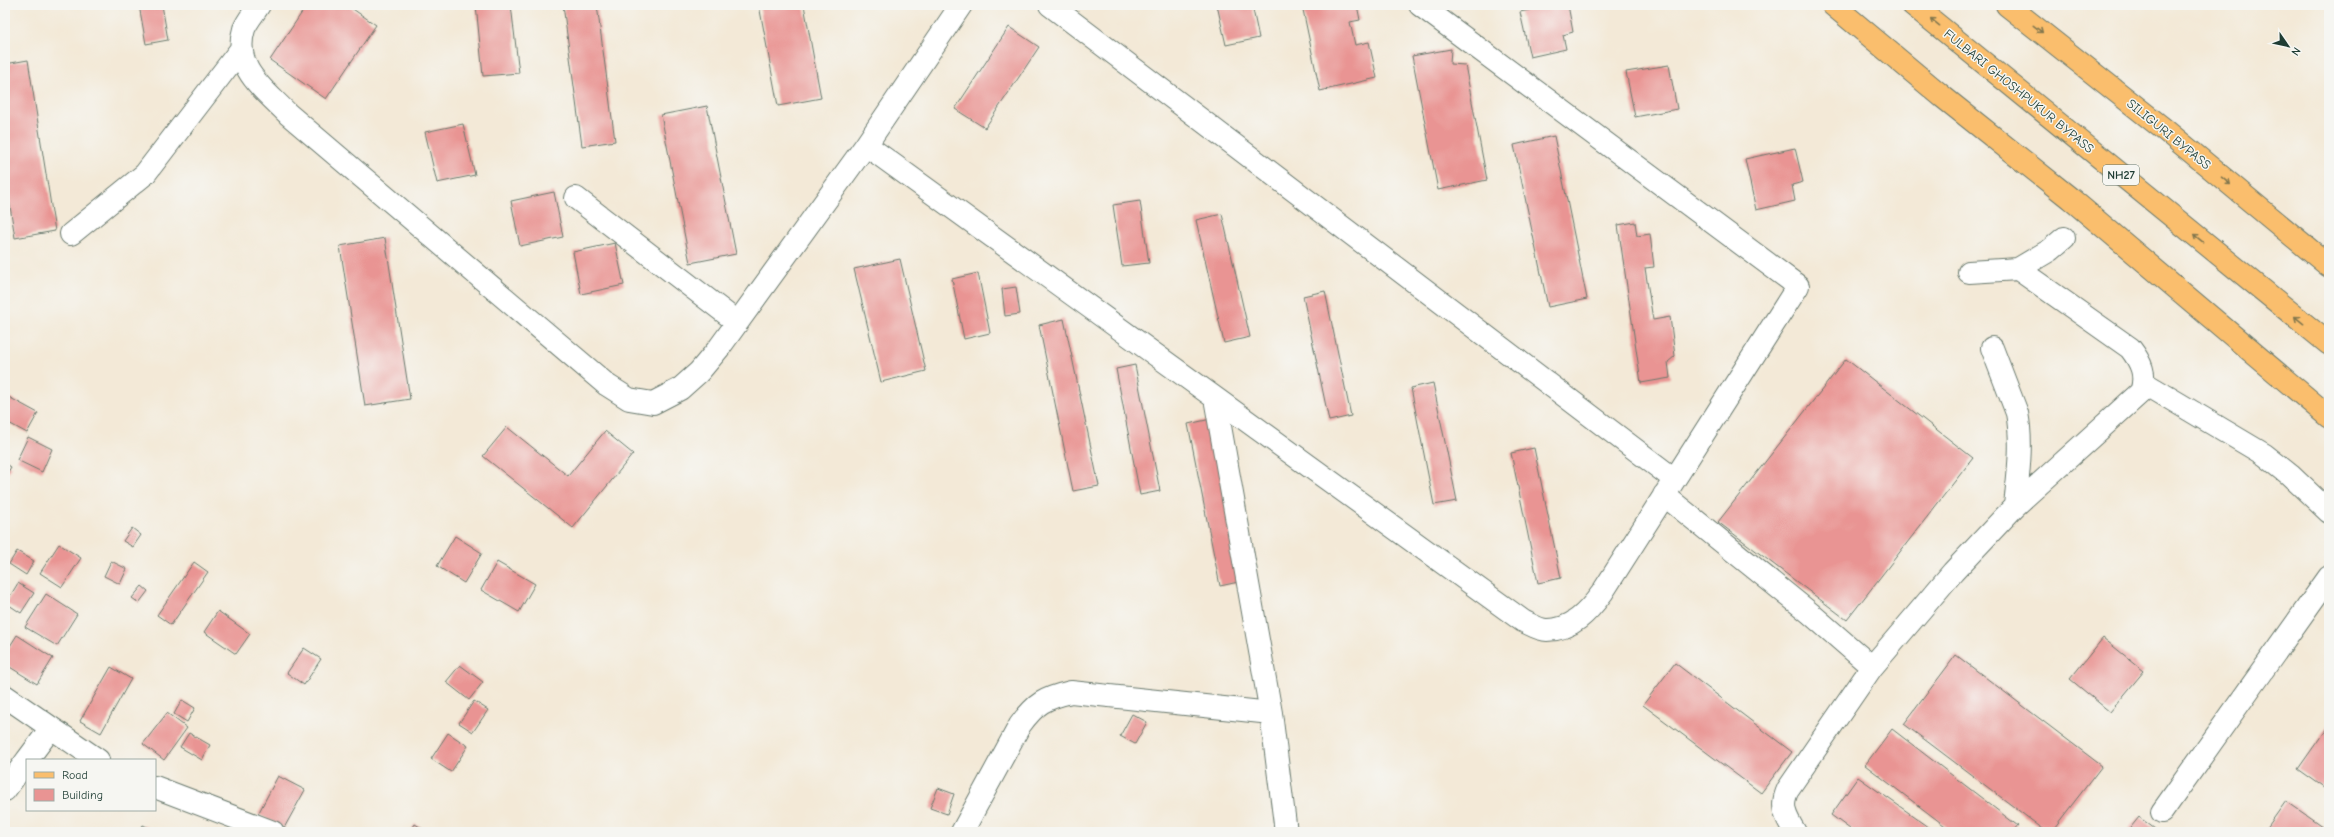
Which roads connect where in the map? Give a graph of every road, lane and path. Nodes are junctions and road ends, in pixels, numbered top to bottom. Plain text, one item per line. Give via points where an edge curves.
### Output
1 (259, 5) edge
2 (961, 5) edge
3 (1050, 5) edge
4 (1420, 5) edge
5 (1833, 5) edge
6 (1913, 5) edge
7 (2007, 5) edge
8 (241, 49) junction
9 (866, 145) junction
10 (576, 198) dead end
11 (71, 234) dead end
12 (2064, 238) dead end
13 (2329, 266) edge
14 (2018, 269) junction
15 (1969, 272) dead end
16 (737, 322) junction
17 (2329, 344) edge
18 (1992, 348) dead end
19 (2144, 383) junction
20 (1215, 398) junction
21 (2329, 417) edge
22 (1669, 487) junction
23 (2015, 506) junction
24 (2329, 512) edge
25 (2329, 577) edge
26 (1872, 667) junction
27 (5, 696) edge
28 (1271, 713) junction
29 (51, 728) junction
30 (28, 759) edge
31 (97, 759) edge
32 (26, 761) edge
33 (156, 787) edge
34 (5, 790) edge
35 (2162, 812) dead end
36 (273, 832) edge
37 (962, 832) edge
38 (1286, 832) edge
39 (1795, 832) edge

1 - 8 street via 245,28
2 - 9 street
3 - 22 street
4 - 22 street via 1798,286
5 - 21 main road via 2071,199
17 -> 6 main road, FULBARI GHOSHPUKUR BYPASS / NH27
7 -> 13 main road, SILIGURI BYPASS via 2165,130
8 - 11 street via 145,174
8 - 16 street via 247,71 288,114 607,385 629,399 653,403 680,389 699,372
9 - 16 street
9 - 20 street
10 - 16 street
12 - 14 street
14 - 15 street
14 - 19 street via 2130,348 2139,360
18 - 23 street via 2017,413 2019,425
19 - 23 street via 2141,392 2132,402
19 - 24 street via 2266,455
20 - 22 street via 1523,621 1546,630 1568,627 1590,610
20 - 28 street
22 - 26 street
23 - 26 street via 1953,572
25 - 35 street
26 - 39 street via 1788,789 1783,808 1786,819
27 - 29 street
28 - 37 street via 1071,692 1042,700 1020,725
28 - 38 street
29 - 30 street
29 - 31 street
32 - 34 street
33 - 36 street

